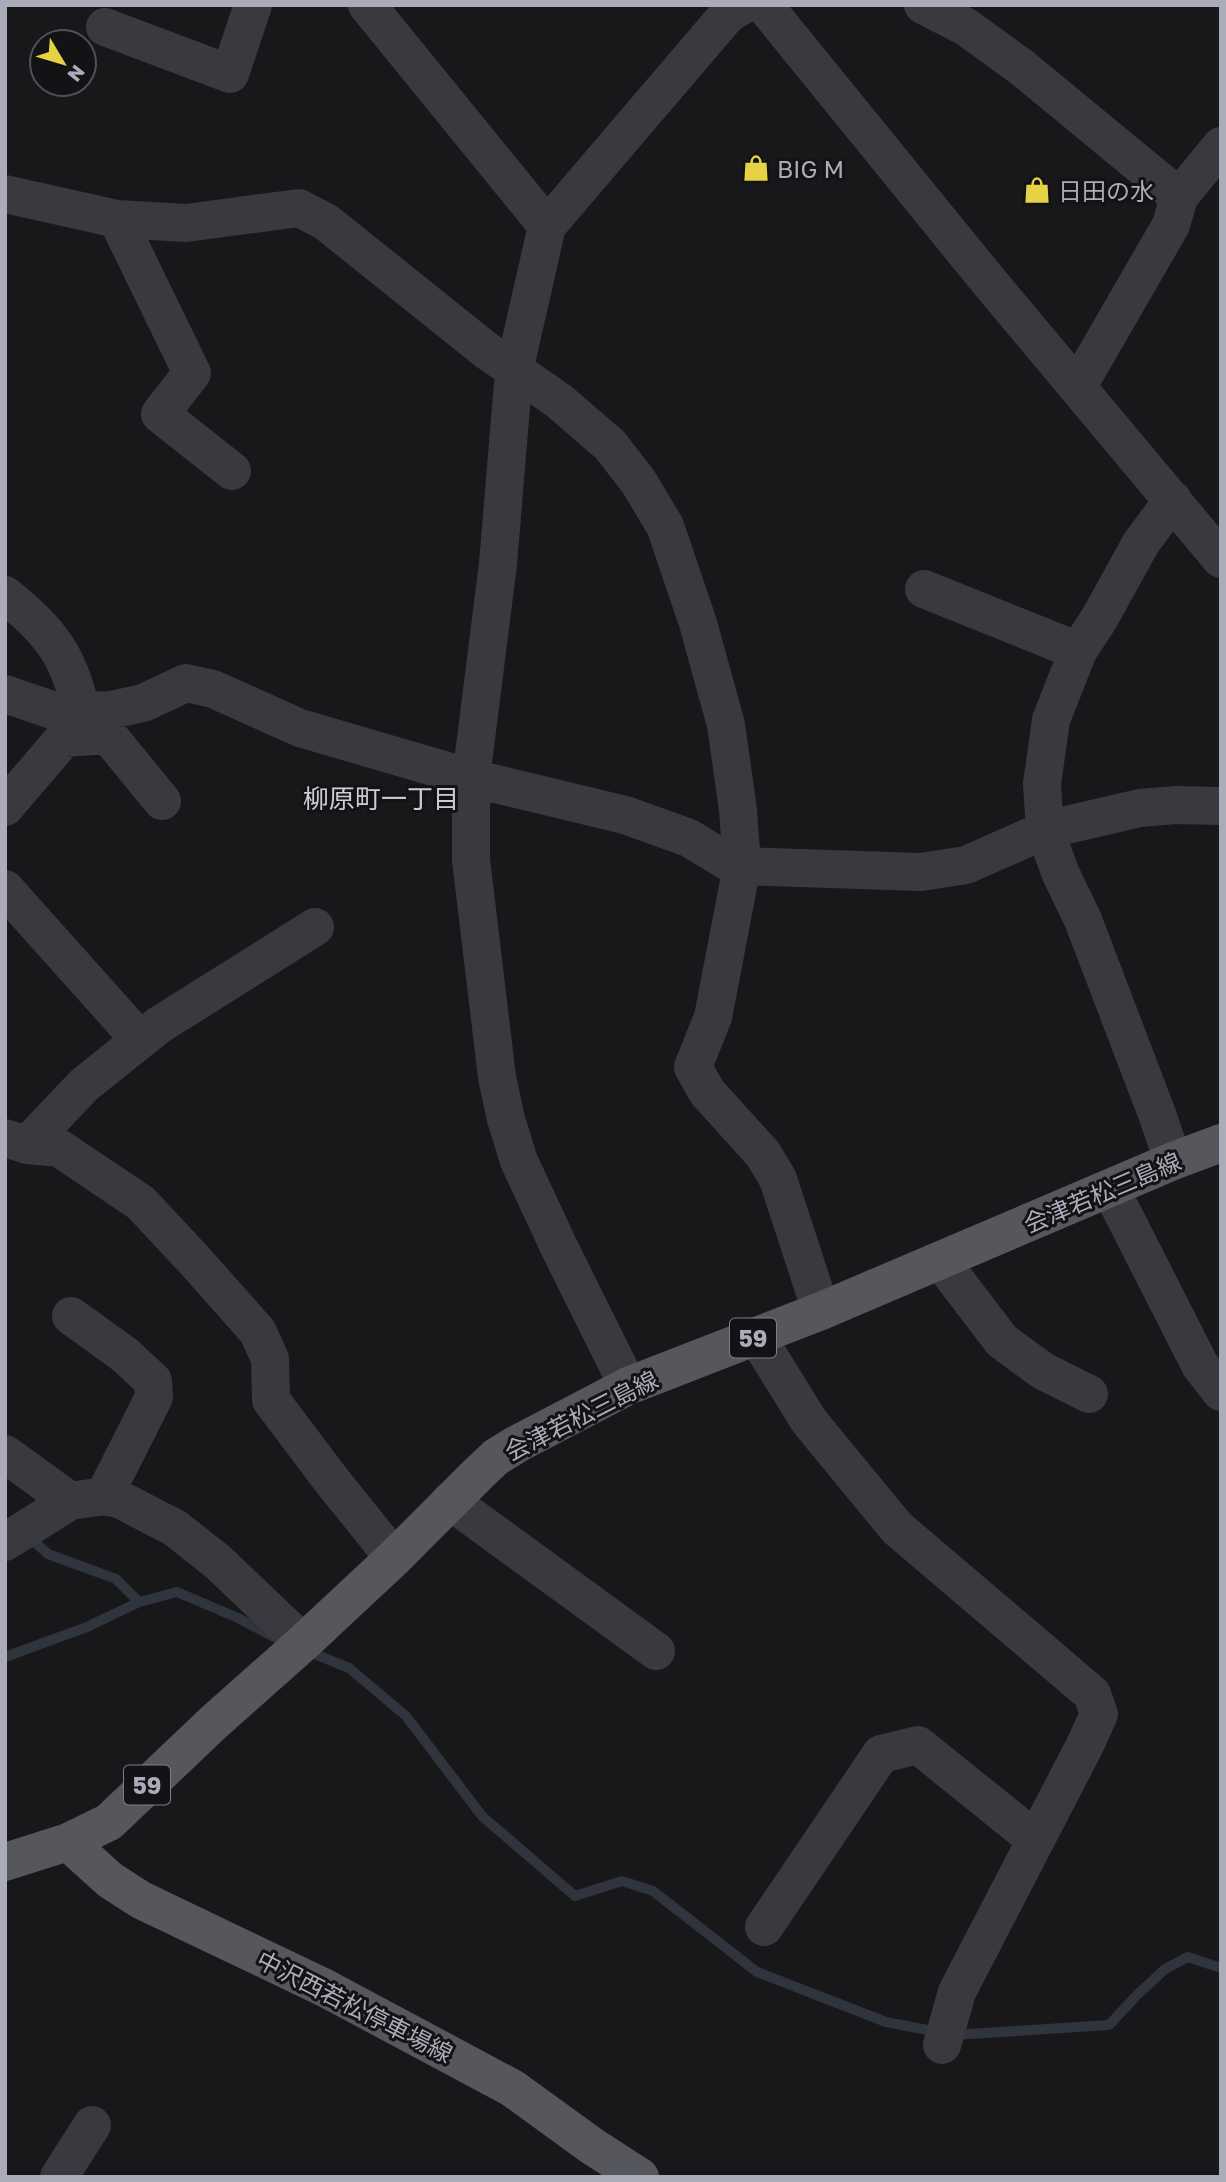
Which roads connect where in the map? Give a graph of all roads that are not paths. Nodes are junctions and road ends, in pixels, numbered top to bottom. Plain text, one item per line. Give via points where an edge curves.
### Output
1 (253, 5) edge
2 (367, 5) edge
3 (743, 5) edge
4 (764, 5) edge
5 (923, 5) edge
6 (105, 27) dead end
7 (1221, 146) edge
8 (5, 194) edge
9 (1179, 197) junction
10 (117, 219) junction
11 (547, 226) junction
12 (514, 370) junction
13 (1077, 386) junction
14 (232, 471) dead end
15 (1173, 500) junction
16 (1221, 559) edge
17 (924, 589) dead end
18 (5, 595) edge
19 (1078, 651) junction
20 (5, 694) edge
21 (69, 720) junction
22 (471, 778) junction
23 (162, 801) dead end
24 (1221, 806) edge
25 (5, 807) edge
26 (1045, 830) junction
27 (742, 866) junction
28 (5, 889) edge
29 (315, 927) dead end
30 (140, 1040) junction
31 (11, 1140) edge
32 (1221, 1143) edge
33 (1173, 1161) junction
34 (1110, 1188) junction
35 (941, 1261) junction
36 (821, 1311) junction
37 (71, 1316) dead end
38 (757, 1336) junction
39 (628, 1386) junction
40 (1221, 1392) edge
41 (1089, 1394) dead end
42 (5, 1454) edge
43 (87, 1499) junction
44 (450, 1501) junction
45 (5, 1542) edge
46 (394, 1558) junction
47 (303, 1643) junction
48 (656, 1651) dead end
49 (1036, 1840) junction
50 (68, 1842) junction
51 (5, 1862) edge
52 (764, 1927) dead end
53 (945, 2035) dead end
54 (92, 2125) dead end
55 (59, 2177) edge
56 (640, 2177) edge

1 - 6 street via 230,74
2 - 11 street
3 - 11 street via 728,14
4 - 13 street
5 - 9 street via 966,27 1020,66
7 - 9 street
8 - 10 street
9 - 13 street via 1171,225
10 - 12 street via 186,223 299,208 326,222
10 - 14 street via 192,373 160,414
11 - 12 street
12 - 22 street via 498,564
12 - 27 street via 610,445 665,526 726,725
13 - 15 street
15 - 16 street
15 - 19 street via 1141,543
17 - 19 street
18 - 21 street via 54,642 70,673
19 - 26 street via 1051,720 1042,784
20 - 21 street
21 - 22 street via 143,703 186,683 213,689 300,728
21 - 23 street via 108,735
21 - 25 street
22 - 27 street via 625,815 689,838
22 - 39 street via 471,860 506,1119 519,1161
24 - 26 street via 1140,808
26 - 27 street via 966,865 921,872
26 - 33 street
27 - 36 street via 713,1017 694,1067 707,1092 763,1154 778,1179
28 - 30 street
29 - 30 street
30 - 31 street
31 - 46 street via 59,1148 141,1203 258,1332 270,1359 271,1400
32 - 33 main road, 会津若松三島線 / 59
33 - 34 main road, 会津若松三島線 / 59
34 - 35 main road, 会津若松三島線 / 59
34 - 40 street via 1200,1365
35 - 36 main road, 会津若松三島線 / 59
35 - 41 street via 1002,1341 1043,1371
36 - 38 main road, 会津若松三島線 / 59
37 - 43 street via 153,1381 154,1397
38 - 39 main road, 会津若松三島線 / 59
38 - 49 street via 809,1421 897,1528 1092,1694 1099,1714
39 - 44 main road, 会津若松三島線 / 59 via 496,1457
42 - 43 street
43 - 45 street
43 - 47 street via 120,1499 175,1528
44 - 46 main road, 会津若松三島線 / 59
44 - 48 street
46 - 47 main road, 会津若松三島線 / 59
47 - 50 main road, 会津若松三島線 / 59 via 109,1822
49 - 52 street via 918,1745 881,1754
49 - 53 street via 957,1993
50 - 51 main road, 会津若松三島線 / 59
50 - 56 main road, 中沢西若松停車場線 via 110,1880 141,1900 325,1988 512,2088
54 - 55 street

